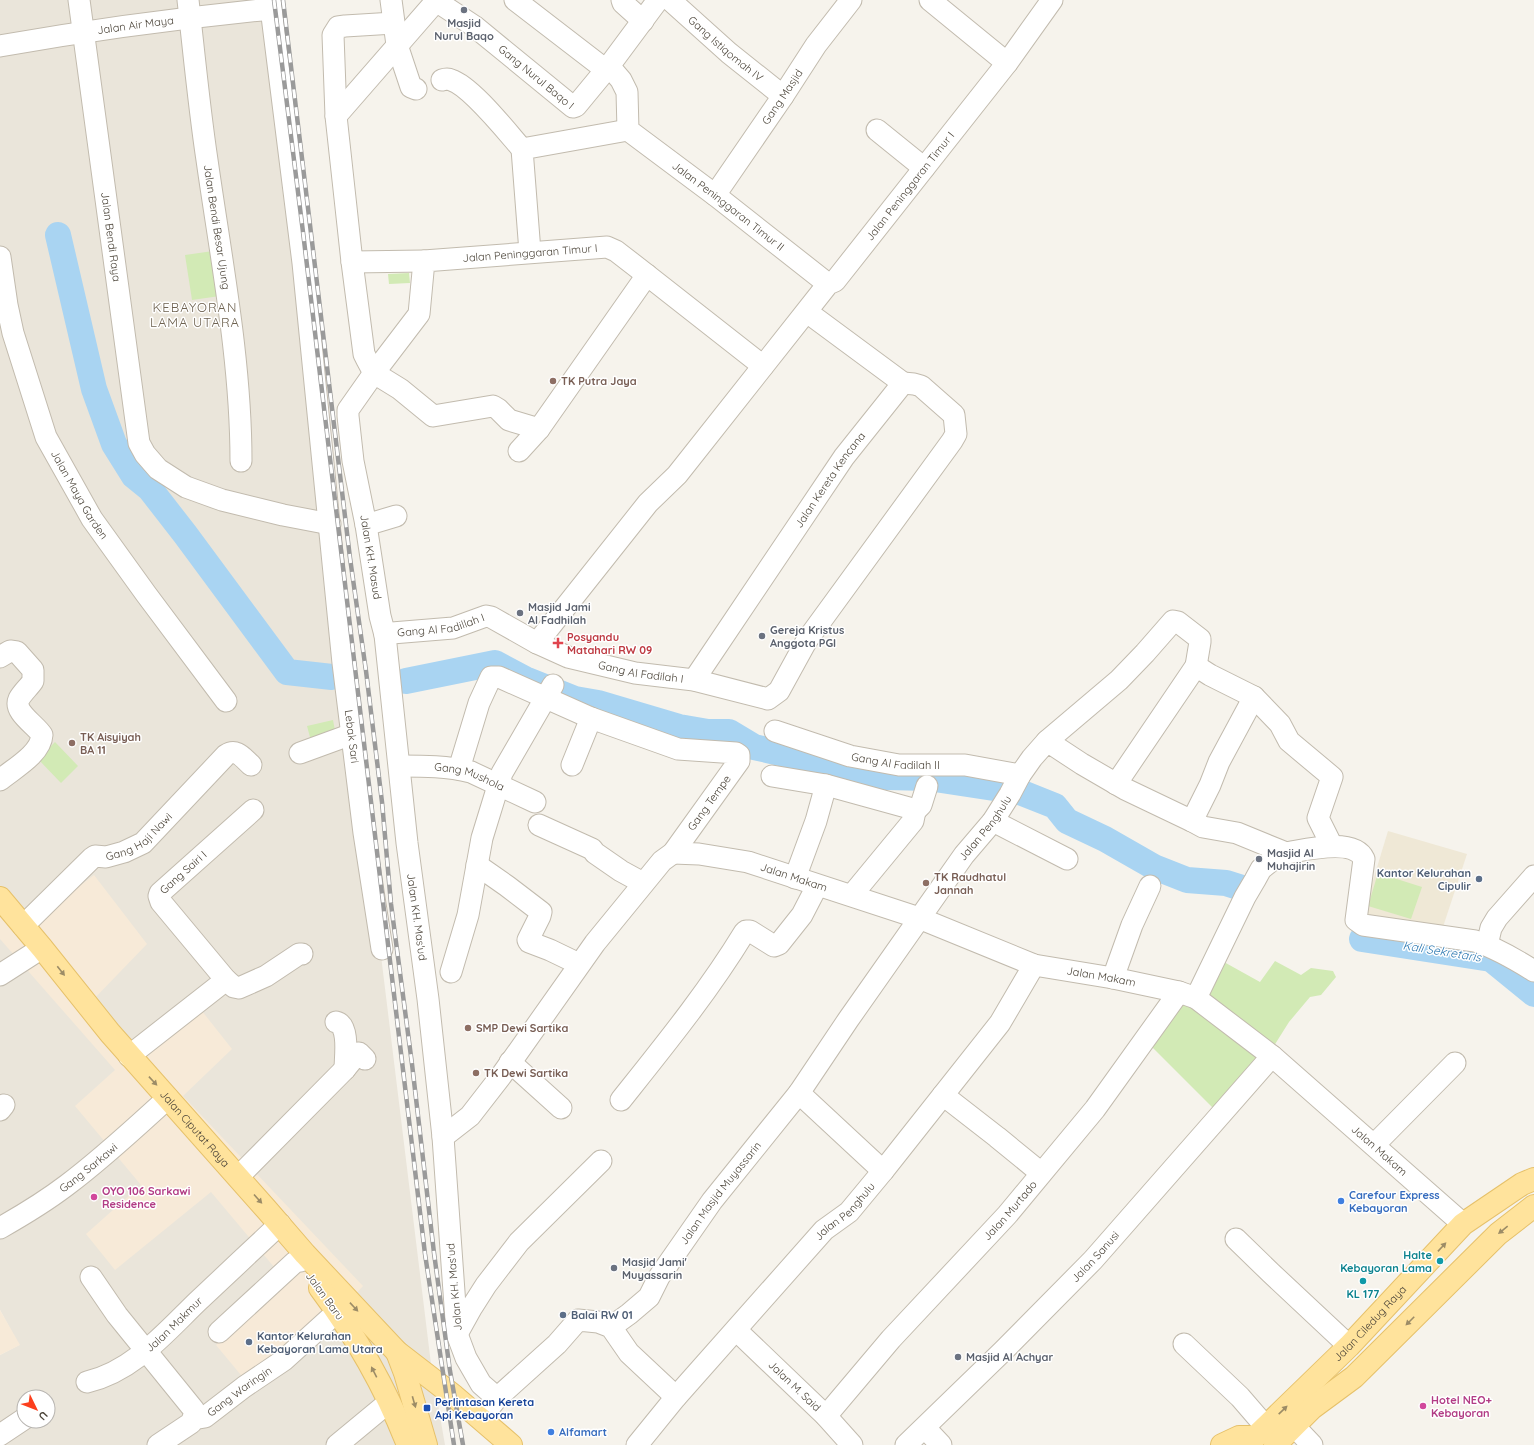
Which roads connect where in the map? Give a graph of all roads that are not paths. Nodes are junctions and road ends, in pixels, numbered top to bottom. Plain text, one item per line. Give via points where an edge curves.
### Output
1 (79, 0) edge
2 (391, 0) edge
3 (436, 0) edge
4 (515, 0) edge
5 (622, 0) edge
6 (658, 0) edge
7 (670, 0) edge
8 (851, 0) edge
9 (930, 0) edge
10 (1052, 0) edge
11 (270, 5) edge
12 (189, 8) edge
13 (643, 20) junction
14 (394, 22) junction
15 (83, 31) junction
16 (0, 46) edge
17 (397, 46) junction
18 (1007, 63) junction
19 (608, 68) junction
20 (442, 80) dead end
21 (416, 89) dead end
22 (783, 96) junction
23 (336, 116) junction
24 (628, 130) junction
25 (877, 130) dead end
26 (522, 149) junction
27 (924, 168) junction
28 (715, 195) junction
29 (530, 252) junction
30 (0, 256) edge
31 (424, 261) junction
32 (352, 262) junction
33 (648, 275) junction
34 (828, 284) junction
35 (807, 312) junction
36 (763, 366) junction
37 (374, 373) junction
38 (903, 383) junction
39 (539, 429) junction
40 (519, 451) dead end
41 (241, 461) dead end
42 (396, 516) dead end
43 (330, 524) junction
44 (366, 525) junction
45 (385, 635) junction
46 (537, 643) junction
47 (0, 657) edge
48 (1196, 666) junction
49 (694, 680) junction
50 (549, 692) junction
51 (1254, 697) junction
52 (391, 698) joint
53 (226, 701) dead end
54 (591, 718) junction
55 (775, 732) dead end
56 (352, 734) junction
57 (1047, 740) junction
58 (300, 753) dead end
59 (251, 765) dead end
60 (572, 765) dead end
61 (400, 766) junction
62 (459, 769) junction
63 (772, 776) dead end
64 (0, 780) edge
65 (1116, 784) junction
66 (498, 785) junction
67 (826, 785) junction
68 (928, 786) dead end
69 (1014, 786) junction
70 (536, 802) dead end
71 (253, 810) dead end
72 (915, 811) junction
73 (993, 821) junction
74 (1192, 821) junction
75 (539, 825) dead end
76 (1332, 846) junction
77 (1286, 852) junction
78 (673, 853) junction
79 (1066, 859) dead end
80 (477, 865) junction
81 (1534, 876) edge
82 (795, 878) junction
83 (643, 884) junction
84 (818, 886) junction
85 (1150, 886) dead end
86 (852, 895) junction
87 (0, 898) edge
88 (919, 918) junction
89 (23, 926) junction
90 (1488, 945) junction
91 (42, 948) junction
92 (382, 949) dead end
93 (302, 954) dead end
94 (579, 964) junction
95 (1034, 965) junction
96 (1534, 971) edge
97 (451, 972) dead end
98 (0, 974) edge
99 (1113, 978) junction
100 (226, 980) junction
101 (1188, 995) junction
102 (336, 1022) dead end
103 (130, 1056) junction
104 (1272, 1056) junction
105 (365, 1059) dead end
106 (510, 1062) junction
107 (1455, 1063) dead end
108 (345, 1069) junction
109 (798, 1093) junction
110 (943, 1095) junction
111 (168, 1098) junction
112 (621, 1100) dead end
113 (561, 1108) dead end
114 (443, 1137) junction
115 (1374, 1145) junction
116 (602, 1161) dead end
117 (884, 1171) junction
118 (1041, 1173) junction
119 (238, 1177) junction
120 (1534, 1179) edge
121 (1534, 1206) edge
122 (280, 1224) junction
123 (1463, 1224) junction
124 (0, 1228) edge
125 (1236, 1239) dead end
126 (303, 1258) junction
127 (91, 1276) dead end
128 (338, 1311) junction
129 (611, 1327) junction
130 (1367, 1327) junction
131 (736, 1330) junction
132 (219, 1332) dead end
133 (457, 1334) junction
134 (1184, 1344) dead end
135 (1386, 1345) junction
136 (1349, 1346) junction
137 (146, 1351) junction
138 (397, 1352) junction
139 (405, 1373) junction
140 (87, 1382) dead end
141 (444, 1388) junction
142 (676, 1397) junction
143 (497, 1398) junction
144 (389, 1402) junction
145 (826, 1416) junction
146 (480, 1418) junction
147 (193, 1419) junction
148 (16, 1424) edge
149 (1294, 1426) junction
150 (925, 1428) junction
151 (0, 1435) edge
152 (1261, 1438) edge
153 (158, 1445) edge
154 (337, 1445) edge
155 (408, 1445) edge
156 (426, 1445) edge
157 (512, 1445) edge
158 (637, 1445) edge
159 (852, 1445) edge
160 (906, 1445) edge
161 (941, 1445) edge
162 (1222, 1445) edge
163 (1312, 1445) edge

1 - 15 street, Jalan Bendi Raya
2 - 14 street
3 - 17 street
3 - 19 street, Gang Nurul Baqo I via 474,26 574,107
4 - 19 street
5 - 13 street
6 - 13 street
7 - 22 street, Gang Istiqomah IV via 729,53
8 - 22 street, Gang Masjid via 816,45
9 - 18 street
10 - 18 street, Jalan Peninggaran Timur I
11 - 12 street, Jalan Air Maya
11 - 43 street, Lebak Sari via 304,271
12 - 15 street, Jalan Air Maya
12 - 41 street, Jalan Bendi Besar Ujung via 207,159 226,285 241,422
13 - 19 street
14 - 17 street
14 - 23 street via 345,26 335,30 333,35
15 - 16 street, Jalan Air Maya
15 - 43 street, Jalan Bendi Raya via 139,443 158,468 186,487 222,500
17 - 21 street via 411,87
17 - 23 street
18 - 27 street, Jalan Peninggaran Timur I
19 - 24 street via 621,80 627,92
20 - 26 street via 452,80 466,89
22 - 28 street, Gang Masjid
23 - 32 street
24 - 26 street
24 - 28 street, Jalan Peninggaran Timur II
25 - 27 street
26 - 29 street
27 - 34 street, Jalan Peninggaran Timur I via 835,281
28 - 34 street, Jalan Peninggaran Timur II
29 - 31 street, Jalan Peninggaran Timur I
29 - 33 street, Jalan Peninggaran Timur I via 607,247
30 - 53 street, Jalan Maya Garden via 6,305 13,333 46,437 92,519
31 - 32 street, Jalan Peninggaran Timur I
31 - 37 street via 419,314
32 - 37 street via 364,354
33 - 36 street, Jalan Peninggaran Timur I
33 - 39 street
34 - 35 street, Jalan Peninggaran Timur I
35 - 36 street, Jalan Peninggaran Timur I
35 - 38 street
36 - 46 street, Jalan Peninggaran Timur I via 677,475 648,503
37 - 39 street via 400,389 433,416 493,406 509,420
37 - 44 street, Jalan KH. Masud via 351,406 348,416 353,461
38 - 49 street, Jalan Kereta Kencana via 844,456
38 - 49 street, Gang Al Fadilah I via 921,386 954,415 956,434 807,640 778,691 768,699
39 - 40 street
42 - 44 street
43 - 56 street, Lebak Sari
44 - 45 street, Jalan KH. Masud
45 - 46 street, Gang Al Fadillah I via 453,628 486,616 496,618
45 - 52 street, Jalan KH. Masud
46 - 49 street, Gang Al Fadilah I via 568,657 590,663 635,673
47 - 64 street via 10,651 17,652 33,670 33,682 20,699 19,710 40,732 42,740 25,762
48 - 51 street
48 - 57 street, Jalan Penghulu via 1200,639 1173,621 1119,680
48 - 65 street
50 - 54 street
50 - 62 street via 499,677 491,677 479,703
50 - 66 street via 502,773
51 - 74 street via 1219,762
51 - 76 street via 1280,724 1289,741 1332,777 1318,818
52 - 61 street, Jalan KH. Mas'ud
54 - 60 street
54 - 78 street, Gang Tempe via 678,749 738,755 739,761
55 - 69 street, Gang Al Fadilah II via 850,756 899,765 965,765
56 - 58 street
56 - 92 street, Lebak Sari
57 - 65 street
57 - 69 street, Jalan Penghulu
59 - 89 street, Gang Haji Nawi via 236,752 226,755 143,843 117,854 92,858
61 - 62 street, Gang Mushola via 444,766
61 - 114 street, Jalan KH. Mas'ud
62 - 66 street, Gang Mushola
63 - 67 street
65 - 74 street
66 - 70 street, Gang Mushola
66 - 80 street via 482,838
67 - 72 street
67 - 82 street
68 - 72 street
69 - 73 street, Jalan Penghulu
71 - 100 street, Gang Sairi I via 159,896 161,902
72 - 86 street via 913,821
73 - 79 street
73 - 88 street, Jalan Penghulu via 964,855
74 - 77 street via 1203,827 1237,832
75 - 83 street via 592,849 616,868
76 - 77 street
76 - 90 street via 1350,849 1361,854 1364,859 1356,920 1359,923
77 - 101 street, Jalan Murtado via 1261,869
78 - 82 street, Jalan Makam via 699,854 748,862
78 - 83 street via 662,861
80 - 94 street via 541,912 529,942
80 - 97 street via 468,915
81 - 90 street via 1497,918 1491,928
82 - 84 street, Jalan Makam
83 - 94 street
84 - 86 street, Jalan Makam
84 - 112 street via 802,915 779,944 774,946 750,931 744,933 700,1000
85 - 99 street via 1132,925
86 - 88 street, Jalan Makam
87 - 89 main road, Jalan Ciputat Raya
88 - 95 street, Jalan Makam
88 - 109 street, Jalan Masjid Muyassarin
89 - 91 main road, Jalan Ciputat Raya
90 - 96 street
91 - 98 street
91 -> 103 main road, Jalan Ciputat Raya
93 - 100 street, Gang Sairi I via 266,976 239,988
94 - 106 street
95 - 99 street, Jalan Makam
95 - 110 street, Jalan Penghulu via 1000,1023
99 - 101 street, Jalan Makam
100 - 103 street
101 - 104 street, Jalan Makam
101 - 118 street, Jalan Murtado
102 - 108 street via 341,1024 345,1031
103 -> 111 main road, Jalan Ciputat Raya
104 - 115 street, Jalan Makam
104 - 150 street, Jalan Sanusi via 1093,1260
105 - 108 street via 358,1053
106 - 113 street
106 - 114 street via 470,1116
107 - 115 street
108 - 119 street
109 - 117 street
109 - 129 street, Jalan Masjid Muyassarin via 712,1201 658,1277 649,1297
110 - 117 street, Jalan Penghulu
110 - 118 street
111 - 119 main road, Jalan Ciputat Raya
111 - 124 street, Gang Sarkawi via 66,1186
114 - 133 street, Jalan KH. Mas'ud
115 - 123 street, Jalan Makam
116 - 133 street via 520,1242 486,1285
117 - 131 street, Jalan Penghulu via 850,1212 824,1230
118 - 145 street, Jalan Murtado via 1007,1215 891,1339
119 -> 122 main road, Jalan Ciputat Raya
120 - 123 main road, Jalan Ciledug Raya via 1522,1184
121 -> 135 main road via 1498,1234
122 - 126 main road, Jalan Ciputat Raya
122 - 137 street, Jalan Makmur
130 -> 123 main road, Jalan Ciledug Raya
125 - 136 street
126 - 128 main road, Jalan Baru
126 - 132 street via 295,1262
126 -> 138 main road, Jalan Ciputat Raya
127 - 137 street via 117,1315
144 -> 128 main road, Jalan Baru
128 - 147 street, Gang Waringin via 284,1360 205,1418
129 - 142 street via 629,1353
129 - 143 street via 598,1322 578,1320 557,1344
130 - 135 main road
130 - 136 main road, Jalan Ciledug Raya
131 - 142 street, Jalan Penghulu
131 - 145 street, Jalan M. Said
133 - 143 street, Jalan KH. Mas'ud via 466,1358 481,1384
134 - 152 street via 1240,1397
135 - 149 main road via 1354,1377 1312,1408
152 -> 136 main road, Jalan Ciledug Raya
137 - 140 street via 116,1372 102,1379
137 - 147 street, Jalan Makmur via 194,1410
138 - 139 main road
138 - 141 main road
139 - 141 main road
139 -> 156 main road
141 - 146 main road
142 - 158 street, Jalan Penghulu
143 - 146 street
144 - 154 street
144 - 155 main road, Jalan Baru
145 - 159 street, Jalan M. Said
146 - 157 main road
147 - 153 street via 191,1423
148 - 151 street
149 - 152 main road
149 - 163 street
150 - 160 street, Jalan Sanusi
150 - 161 street
152 - 162 main road via 1239,1437

